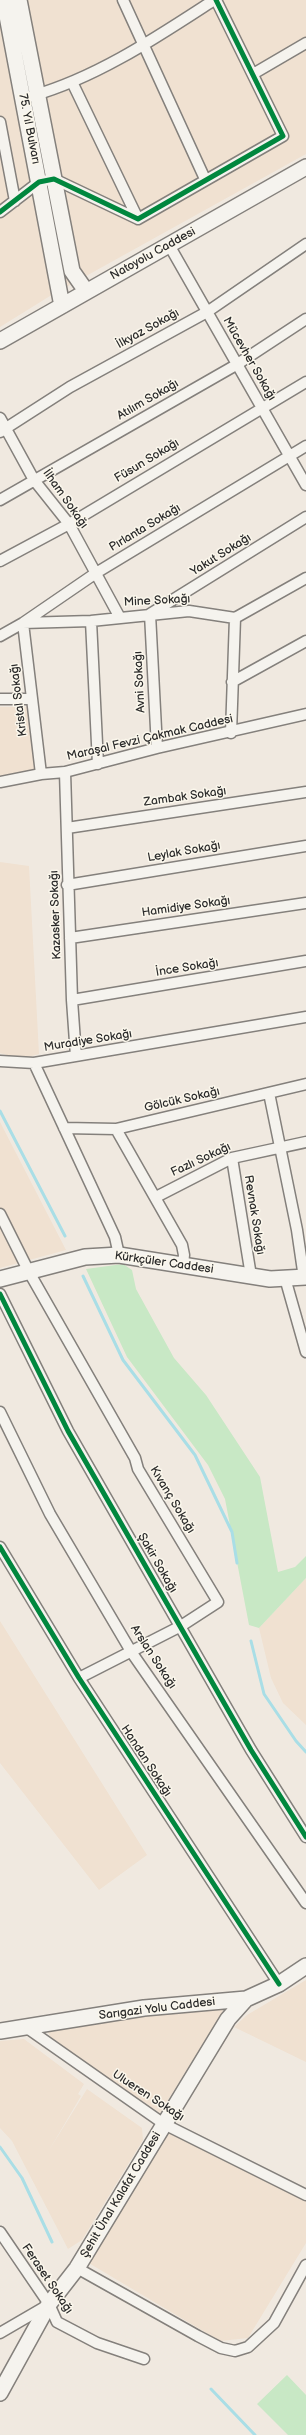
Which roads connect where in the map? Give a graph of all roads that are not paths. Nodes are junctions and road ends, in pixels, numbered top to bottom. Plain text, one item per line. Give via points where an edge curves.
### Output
1 (4, 0) edge
2 (19, 0) edge
3 (122, 0) edge
4 (215, 0) edge
5 (306, 43) edge
6 (144, 45) junction
7 (253, 74) junction
8 (72, 82) junction
9 (30, 97) junction
10 (0, 122) edge
11 (306, 167) edge
12 (54, 179) junction
13 (205, 180) junction
14 (39, 182) junction
15 (15, 201) junction
16 (0, 212) edge
17 (138, 220) junction
18 (306, 244) edge
19 (169, 245) junction
20 (86, 291) junction
21 (62, 306) junction
22 (207, 312) junction
23 (306, 319) edge
24 (0, 341) edge
25 (236, 365) junction
26 (306, 382) edge
27 (261, 407) junction
28 (0, 418) edge
29 (3, 430) edge
30 (306, 446) edge
31 (288, 456) junction
32 (34, 480) junction
33 (306, 485) edge
34 (0, 500) edge
35 (306, 517) edge
36 (69, 524) junction
37 (0, 561) edge
38 (96, 573) junction
39 (306, 578) edge
40 (150, 614) junction
41 (119, 616) junction
42 (235, 618) junction
43 (91, 621) junction
44 (23, 623) junction
45 (0, 636) edge
46 (306, 641) edge
47 (232, 682) junction
48 (0, 699) edge
49 (32, 699) junction
50 (306, 714) edge
51 (232, 733) junction
52 (156, 748) junction
53 (98, 764) junction
54 (65, 772) junction
55 (41, 774) junction
56 (0, 782) edge
57 (306, 792) edge
58 (67, 828) junction
59 (306, 846) edge
60 (67, 886) junction
61 (306, 903) edge
62 (70, 938) junction
63 (306, 961) edge
64 (72, 1000) junction
65 (306, 1017) edge
66 (76, 1056) junction
67 (0, 1061) edge
68 (34, 1063) junction
69 (306, 1084) edge
70 (269, 1093) junction
71 (64, 1128) junction
72 (116, 1129) junction
73 (306, 1142) edge
74 (280, 1147) junction
75 (232, 1158) junction
76 (156, 1197) junction
77 (0, 1214) edge
78 (119, 1255) junction
79 (183, 1264) junction
80 (29, 1272) junction
81 (251, 1276) junction
82 (305, 1277) edge
83 (285, 1278) junction
84 (0, 1279) edge
85 (0, 1294) edge
86 (306, 1352) edge
87 (0, 1412) edge
88 (0, 1547) edge
89 (181, 1626) junction
90 (132, 1652) junction
91 (79, 1678) junction
92 (306, 1837) edge
93 (306, 1903) edge
94 (306, 1966) edge
95 (279, 1984) junction
96 (246, 1999) junction
97 (27, 2028) junction
98 (0, 2031) edge
99 (164, 2124) junction
100 (306, 2195) edge
101 (0, 2232) edge
102 (306, 2265) edge
103 (77, 2268) junction
104 (49, 2304) junction
105 (0, 2333) edge
106 (144, 2359) dead end
107 (0, 2393) edge

1 - 9 street, 75. Yıl Bulvarı
2 - 9 street, 75. Yıl Bulvarı
3 - 6 street
4 - 6 street
4 - 7 street
5 - 7 street
6 - 8 street
6 - 13 street
7 - 13 street via 283,136
8 - 9 street
8 - 17 street
9 - 12 street, 75. Yıl Bulvarı
9 - 14 street, 75. Yıl Bulvarı
10 - 15 street
11 - 19 street, Natoyolu Caddesi
12 - 14 street
12 - 17 street
12 - 20 street, 75. Yıl Bulvarı via 72,271
13 - 17 street
14 - 15 street
14 - 21 street, 75. Yıl Bulvarı
15 - 16 street
18 - 22 street, İlkyaz Sokağı
19 - 20 street, Natoyolu Caddesi
19 - 22 street, Mücevher Sokağı
20 - 21 street, Natoyolu Caddesi
21 - 24 street, Natoyolu Caddesi
22 - 25 street, Mücevher Sokağı
22 - 29 street, İlkyaz Sokağı via 70,387
23 - 25 street, Atılım Sokağı
25 - 27 street, Mücevher Sokağı
25 - 32 street, Atılım Sokağı
26 - 27 street, Füsun Sokağı
27 - 31 street, Mücevher Sokağı
27 - 36 street, Füsun Sokağı
28 - 29 street, İlham Sokağı
29 - 32 street, İlham Sokağı
30 - 31 street, Pırlanta Sokağı
31 - 33 street, Mücevher Sokağı
31 - 38 street, Pırlanta Sokağı
32 - 34 street, Atılım Sokağı
32 - 36 street, İlham Sokağı
35 - 40 street, Yakut Sokağı
36 - 37 street, Füsun Sokağı
36 - 38 street, İlham Sokağı
38 - 41 street, İlham Sokağı
38 - 44 street, Pırlanta Sokağı
39 - 42 street
40 - 41 street, Mine Sokağı
40 - 42 street, Mine Sokağı via 189,611
40 - 52 street, Avni Sokağı
41 - 43 street, Mine Sokağı
42 - 47 street
43 - 44 street, Mine Sokağı
43 - 53 street
44 - 45 street, Pırlanta Sokağı
44 - 49 street, Kristal Sokağı
46 - 47 street
47 - 51 street
48 - 49 street
49 - 55 street, Kristal Sokağı
50 - 51 street, Maraşal Fevzi Çakmak Caddesi
51 - 52 street, Maraşal Fevzi Çakmak Caddesi
52 - 53 street, Maraşal Fevzi Çakmak Caddesi
53 - 54 street, Maraşal Fevzi Çakmak Caddesi
54 - 55 street, Maraşal Fevzi Çakmak Caddesi
54 - 58 street, Kazasker Sokağı
55 - 56 street, Maraşal Fevzi Çakmak Caddesi
57 - 58 street, Zambak Sokağı
58 - 60 street, Kazasker Sokağı
59 - 60 street, Leylak Sokağı
60 - 62 street, Kazasker Sokağı
61 - 62 street, Hamidiye Sokağı
62 - 64 street, Kazasker Sokağı
63 - 64 street, İnce Sokağı
64 - 66 street, Kazasker Sokağı
65 - 66 street, Muradiye Sokağı
66 - 68 street, Muradiye Sokağı
67 - 68 street
68 - 71 street, Muradiye Sokağı
69 - 70 street, Gölcük Sokağı
70 - 72 street, Gölcük Sokağı
70 - 74 street
71 - 72 street, Gölcük Sokağı
71 - 78 street, Muradiye Sokağı via 115,1236
72 - 76 street
73 - 74 street, Fazlı Sokağı
74 - 75 street, Fazlı Sokağı
74 - 82 street
75 - 76 street, Fazlı Sokağı
75 - 81 street, Revnak Sokağı
76 - 79 street via 182,1246
77 - 80 street
78 - 79 street, Kürkçüler Caddesi
78 - 80 street, Kürkçüler Caddesi via 85,1257
79 - 81 street, Kürkçüler Caddesi
80 - 84 street, Kürkçüler Caddesi
80 - 89 street, Kıvanç Sokağı via 135,1458 138,1469 218,1602
81 - 83 street, Kürkçüler Caddesi
82 - 83 street, Kürkçüler Caddesi
83 - 86 street
85 - 89 street, Şakir Sokağı via 68,1430
87 - 90 street, Arslan Sokağı via 50,1514
88 - 91 street, Handan Sokağı
89 - 90 street, Kıvanç Sokağı
89 - 92 street, Şakir Sokağı via 251,1750
90 - 91 street, Kıvanç Sokağı
90 - 93 street, Arslan Sokağı
91 - 95 street, Handan Sokağı
94 - 95 street, Sarıgazi Yolu Caddesi
95 - 96 street, Sarıgazi Yolu Caddesi
96 - 97 street, Sarıgazi Yolu Caddesi via 144,2008
96 - 99 street, Şehit Ünal Kalafat Caddesi via 228,2019
97 - 98 street, Sarıgazi Yolu Caddesi
97 - 99 street, Ulueren Sokağı
99 - 100 street, Ulueren Sokağı
99 - 103 street, Şehit Ünal Kalafat Caddesi
101 - 104 street, Feraset Sokağı
102 - 103 street via 274,2323 248,2347 235,2351 221,2348 198,2336
103 - 104 street, Şehit Ünal Kalafat Caddesi
104 - 105 street
104 - 106 street, Feraset Sokağı via 57,2322 97,2343
104 - 107 street, Şehit Ünal Kalafat Caddesi

